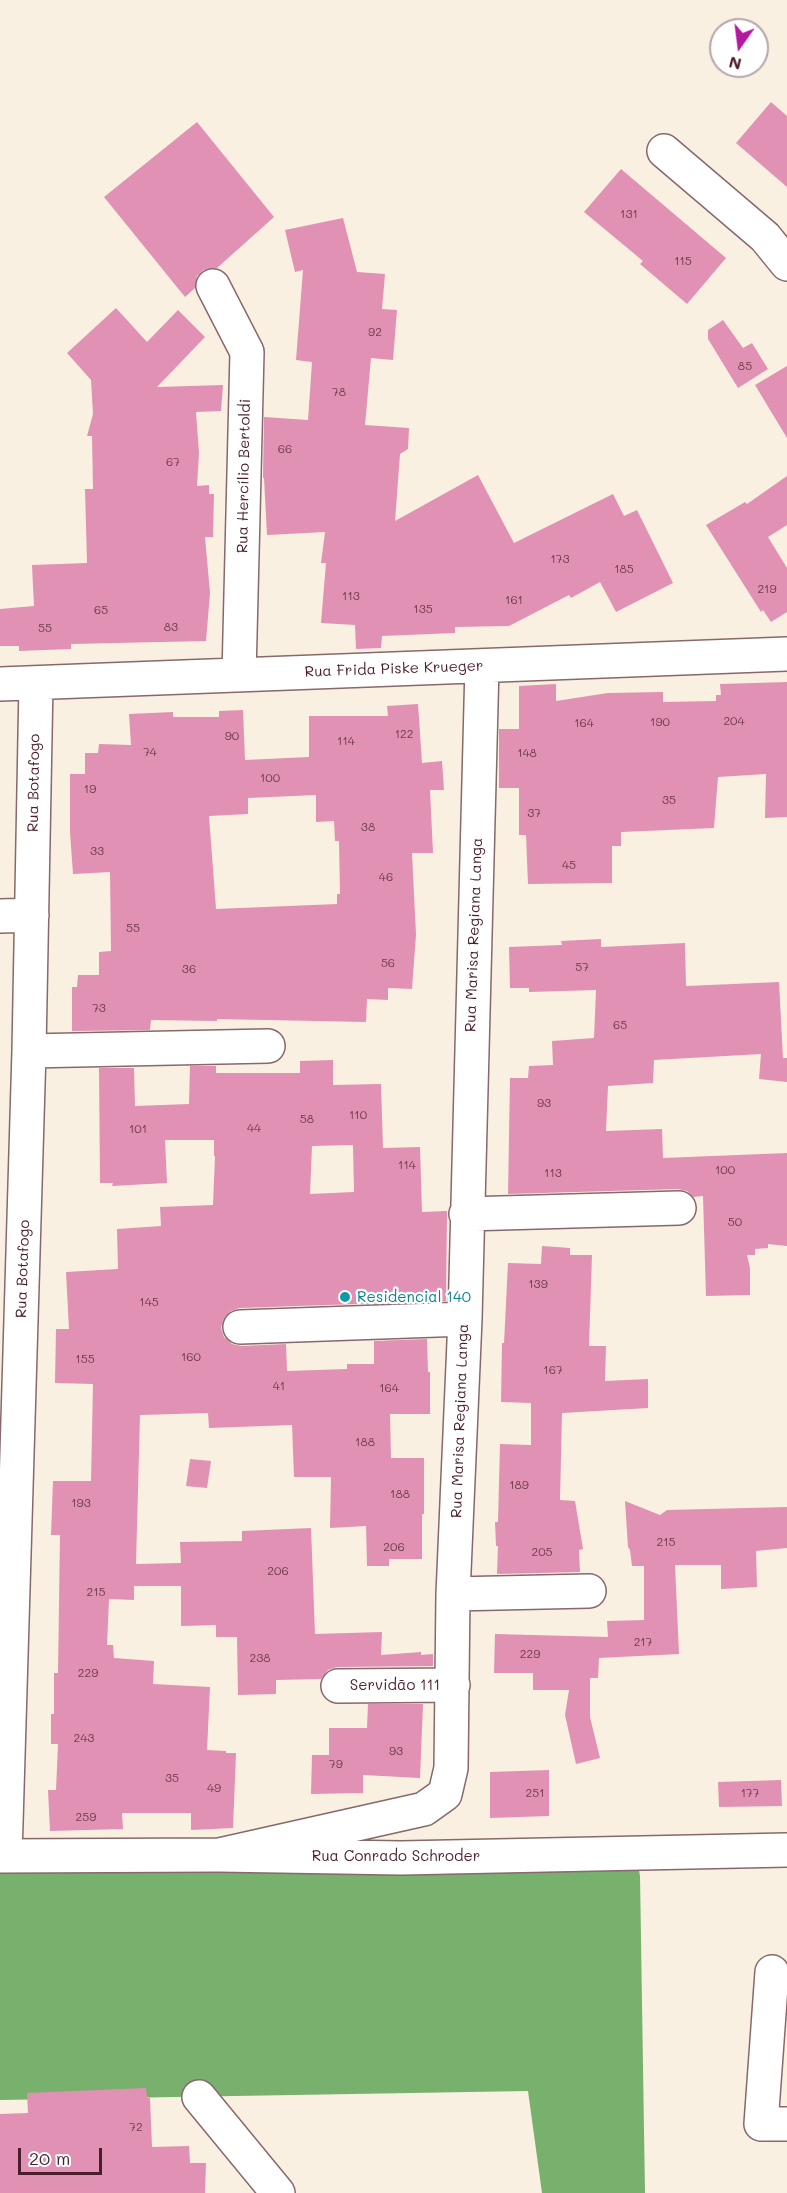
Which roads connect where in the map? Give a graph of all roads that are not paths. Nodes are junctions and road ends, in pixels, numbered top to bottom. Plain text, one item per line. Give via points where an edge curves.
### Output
1 (664, 151) dead end
2 (787, 264) edge
3 (213, 286) dead end
4 (787, 654) edge
5 (482, 666) junction
6 (239, 675) junction
7 (36, 682) junction
8 (0, 684) edge
9 (16, 915) edge
10 (268, 1046) dead end
11 (29, 1051) junction
12 (679, 1208) dead end
13 (466, 1214) junction
14 (465, 1319) junction
15 (240, 1327) dead end
16 (589, 1591) dead end
17 (453, 1594) junction
18 (453, 1685) junction
19 (338, 1686) dead end
20 (787, 1850) edge
21 (219, 1855) junction
22 (3, 1856) edge
23 (772, 1972) dead end
24 (199, 2097) dead end
25 (787, 2124) edge
26 (278, 2193) edge

1 - 2 street via 765,237
3 - 6 street, Rua Hercílio Bertoldi via 247,352
4 - 5 street, Rua Frida Piske Krueger
5 - 6 street, Rua Frida Piske Krueger
5 - 13 street, Rua Marisa Regiana Langa
6 - 7 street, Rua Frida Piske Krueger
7 - 8 street, Rua Frida Piske Krueger
7 - 9 street, Rua Botafogo
9 - 11 street, Rua Botafogo
10 - 11 street
11 - 22 street, Rua Botafogo
12 - 13 street
13 - 14 street, Rua Marisa Regiana Langa
14 - 15 street
14 - 17 street, Rua Marisa Regiana Langa
16 - 17 street
17 - 18 street, Rua Marisa Regiana Langa
18 - 19 street, Servidão 111
18 - 21 street, Rua Marisa Regiana Langa via 451,1768 445,1794 424,1809
20 - 21 street, Rua Conrado Schroder via 401,1858
21 - 22 street, Rua Conrado Schroder
23 - 25 street via 761,2124
24 - 26 street

